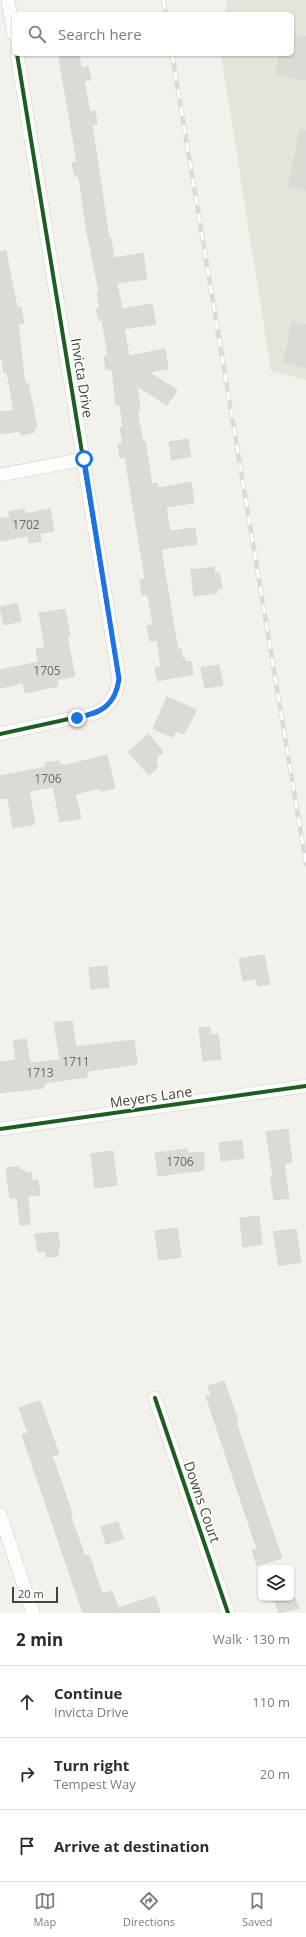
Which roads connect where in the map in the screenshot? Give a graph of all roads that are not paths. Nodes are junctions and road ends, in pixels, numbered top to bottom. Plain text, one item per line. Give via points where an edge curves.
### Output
1 (8, 0) edge
2 (12, 23) edge
3 (17, 56) edge
4 (84, 459) junction
5 (0, 475) edge
6 (0, 734) edge
7 (306, 1086) edge
8 (0, 1129) edge
9 (154, 1398) dead end
10 (0, 1514) edge
11 (33, 1613) edge
12 (228, 1613) edge

1 - 2 street
3 - 4 street, Invicta Drive
4 - 5 street
4 - 6 street, Invicta Drive via 119,671 118,686 110,703 96,713
7 - 8 street, Meyers Lane
9 - 12 street, Downs Court
10 - 11 street

